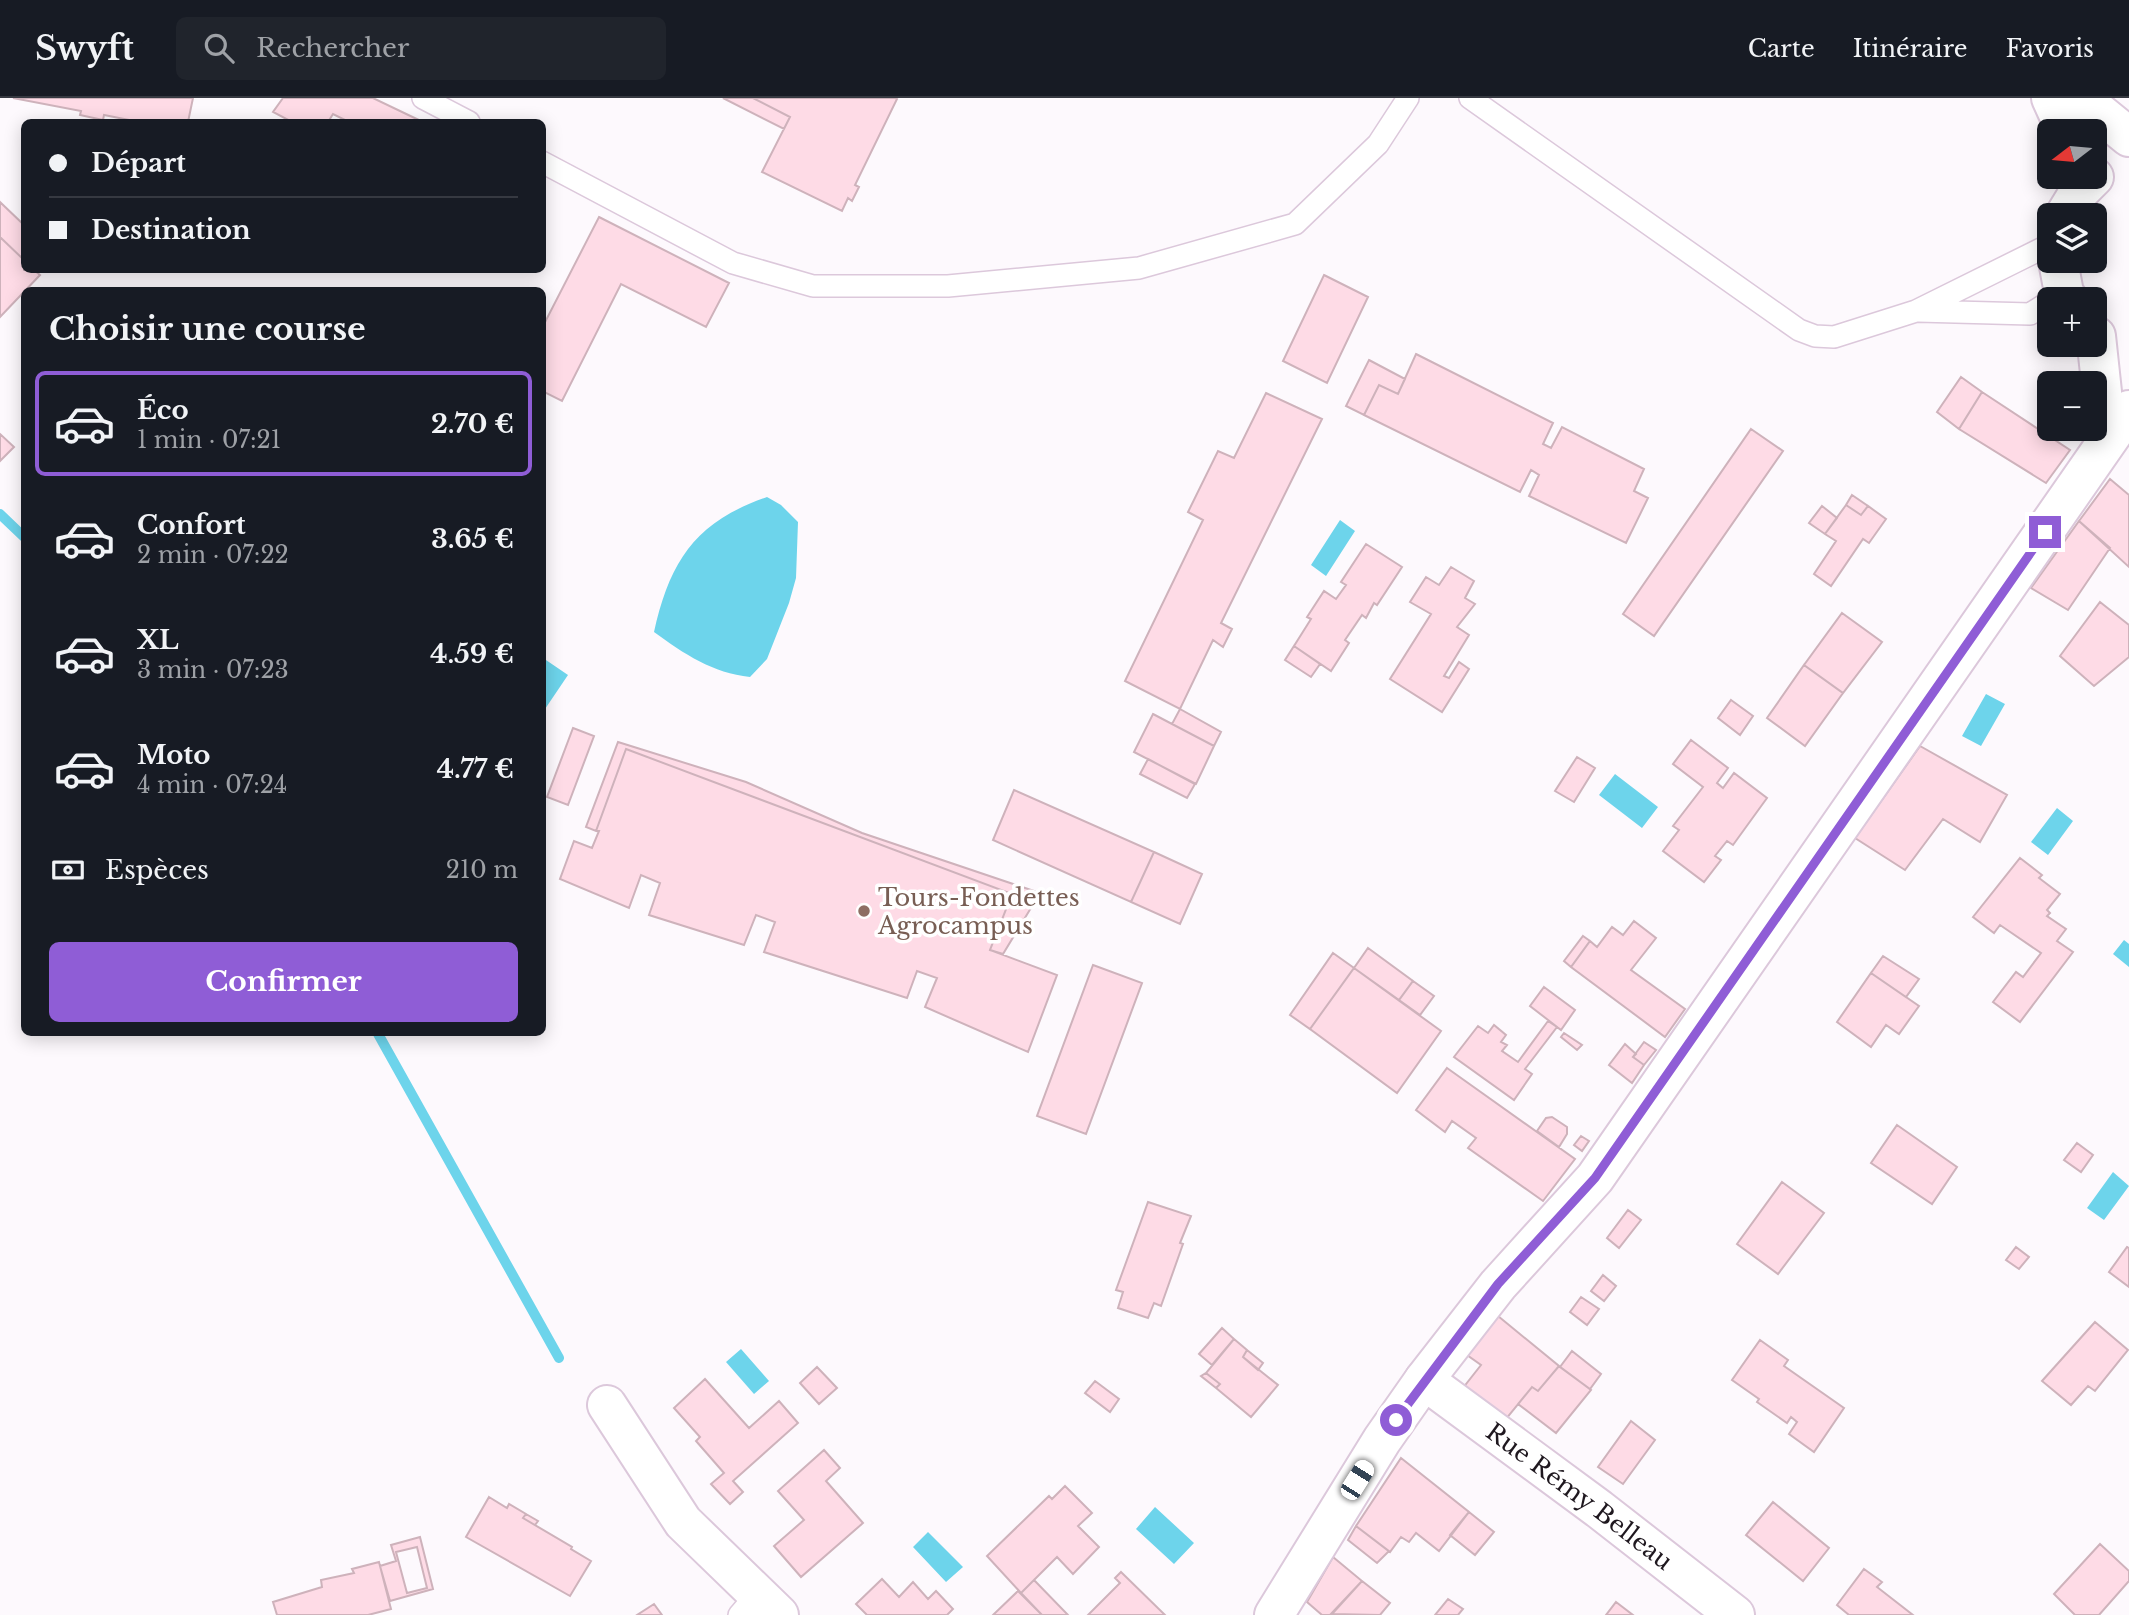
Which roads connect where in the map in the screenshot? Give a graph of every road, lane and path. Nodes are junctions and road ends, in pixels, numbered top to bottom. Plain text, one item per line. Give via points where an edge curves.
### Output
1 (422, 98) edge
2 (1408, 98) edge
3 (1470, 98) edge
4 (2051, 98) edge
5 (2081, 98) edge
6 (463, 119) edge
7 (2061, 119) edge
8 (2129, 137) edge
9 (2129, 158) edge
10 (546, 164) edge
11 (2107, 170) edge
12 (2037, 251) edge
13 (2037, 308) edge
14 (1916, 311) junction
15 (2129, 410) edge
16 (2090, 441) edge
17 (2079, 483) junction
18 (1424, 1380) junction
19 (607, 1405) dead end
20 (758, 1608) edge
21 (1274, 1615) edge
22 (1735, 1615) edge

1 - 6 lane
2 - 10 lane via 1378,144 1295,224 1139,268 948,286 813,286 733,263
3 - 14 lane via 1799,330 1834,337
4 - 7 street
5 - 8 street
9 - 11 street
12 - 14 lane
13 - 14 lane via 2030,314
15 - 17 street
16 - 17 street
17 - 18 street via 1595,1178 1498,1284
18 - 21 street
18 - 22 street, Rue Rémy Belleau
19 - 20 street via 682,1522

